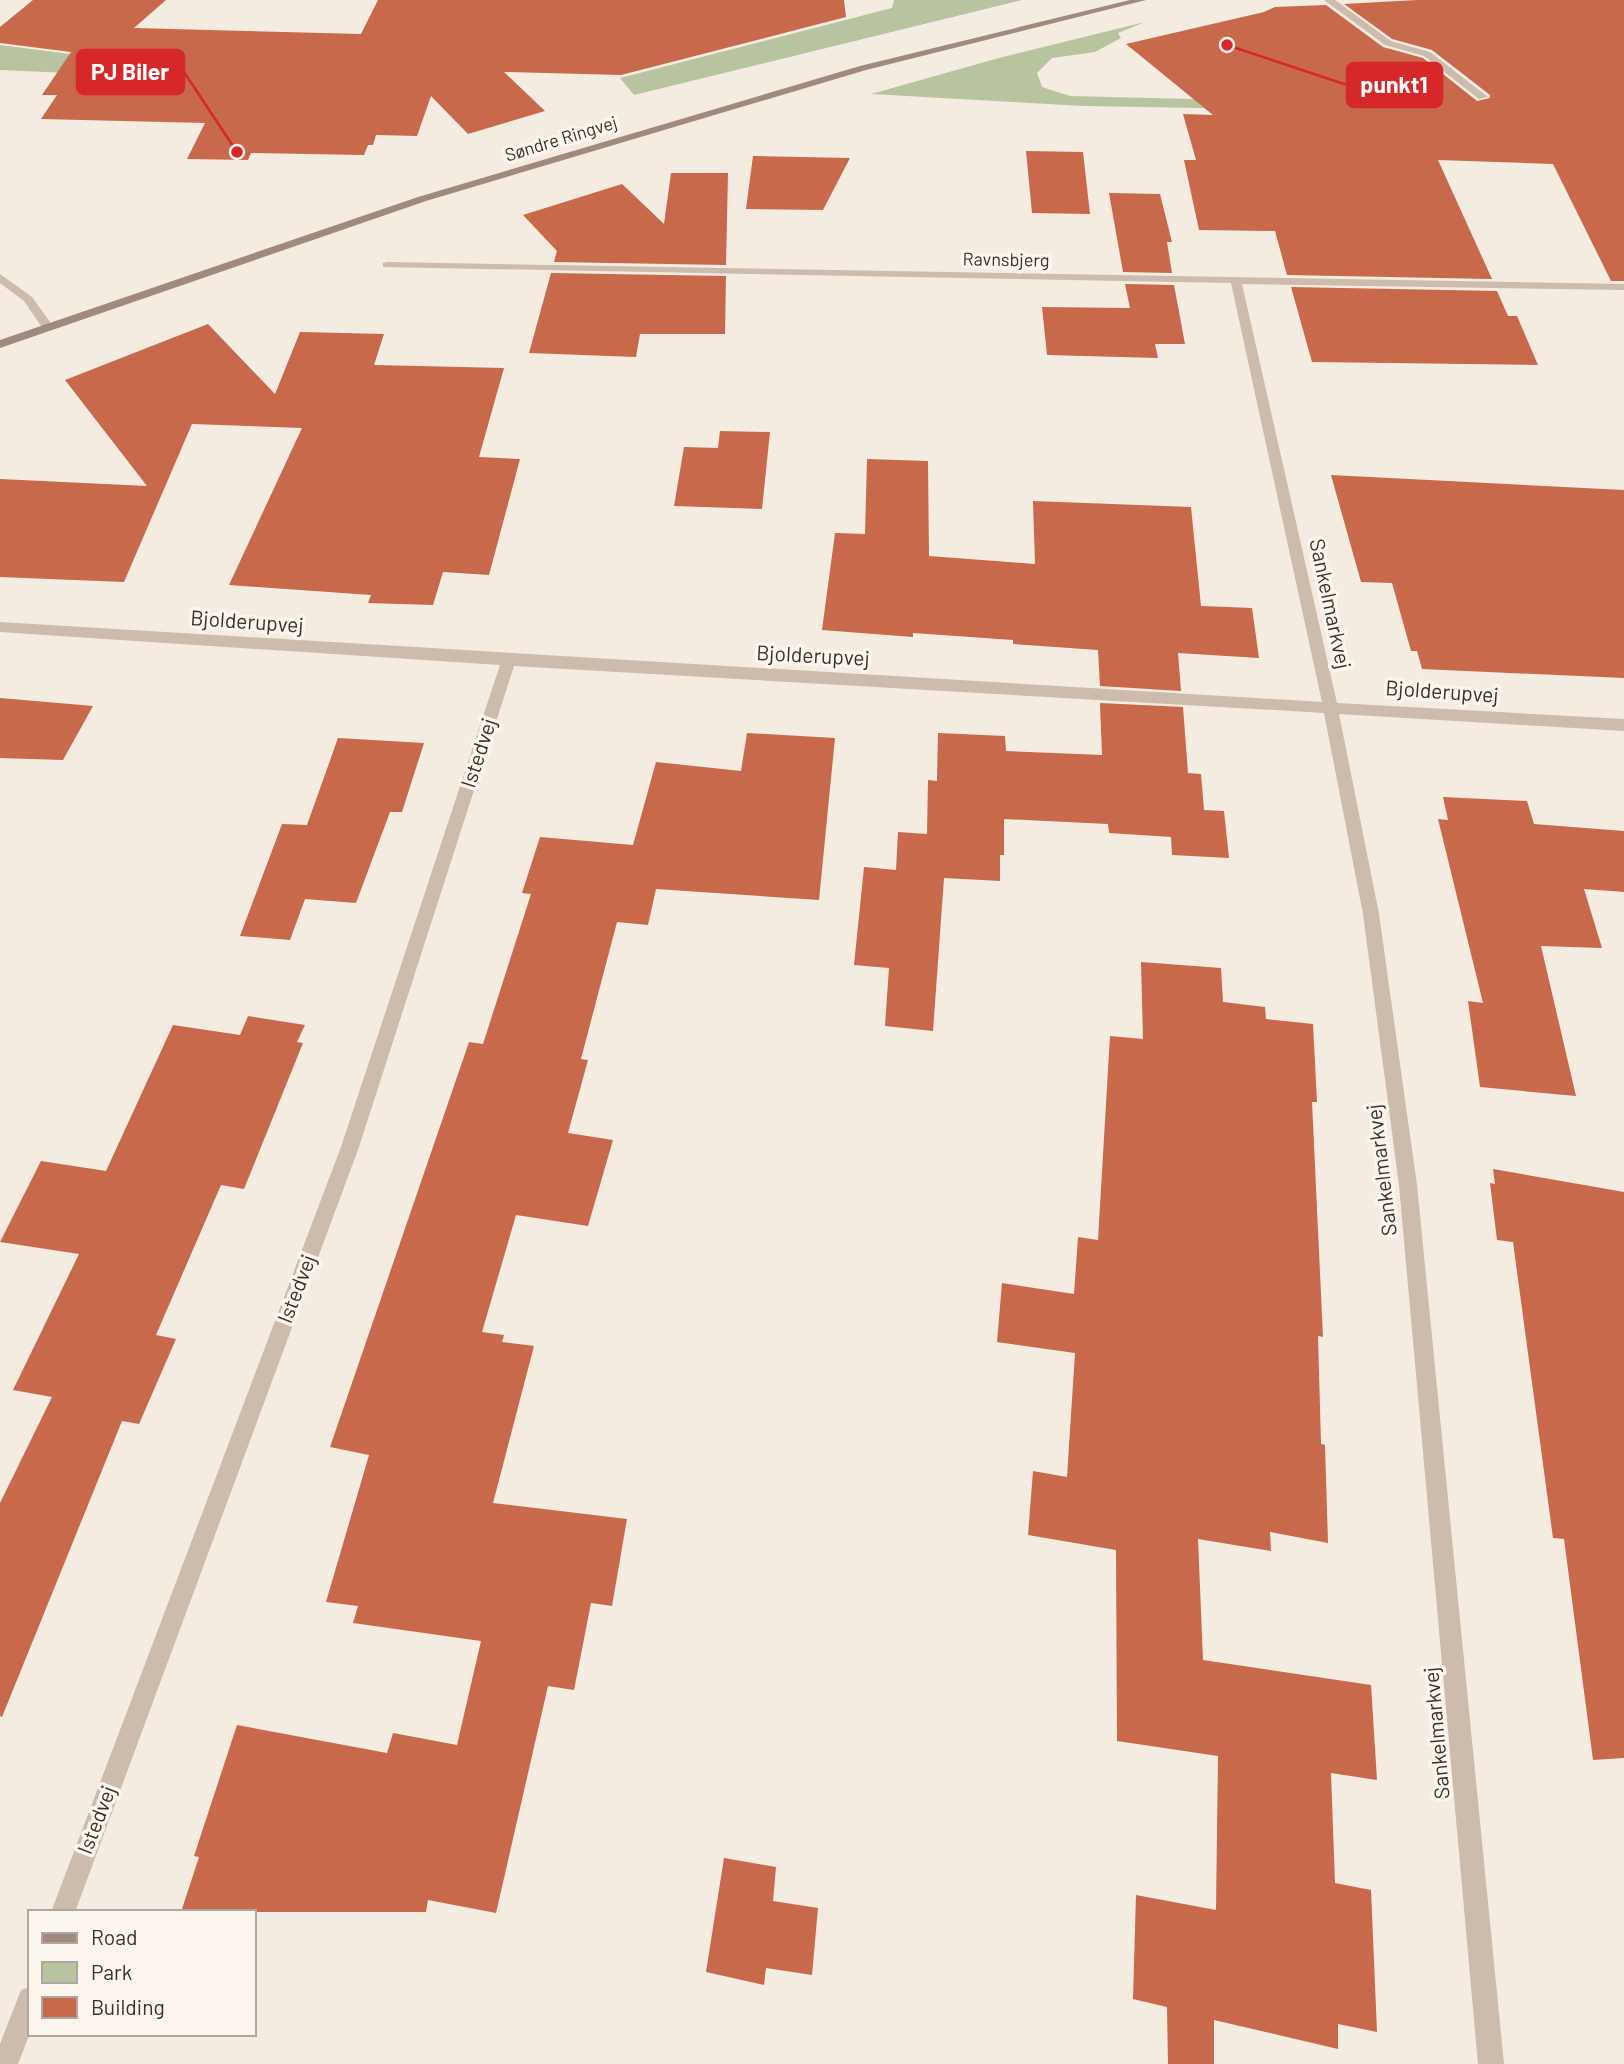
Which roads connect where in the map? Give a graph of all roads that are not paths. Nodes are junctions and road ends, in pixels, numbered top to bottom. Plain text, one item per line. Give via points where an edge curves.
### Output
1 (1141, 0) edge
2 (1329, 0) edge
3 (1483, 97) dead end
4 (387, 265) dead end
5 (0, 278) edge
6 (1236, 282) junction
7 (1624, 287) edge
8 (47, 326) junction
9 (0, 344) edge
10 (0, 627) edge
11 (509, 660) junction
12 (1330, 706) junction
13 (1624, 725) edge
14 (64, 1910) edge
15 (28, 2004) edge
16 (5, 2064) edge
17 (1492, 2064) edge

1 - 8 main road, Søndre Ringvej via 863,68 432,195
2 - 3 street via 1388,43 1427,54
4 - 6 street, Ravnsbjerg
5 - 8 street via 29,299
6 - 7 street, Ravnsbjerg
6 - 12 street, Sankelmarkvej
8 - 9 main road, Søndre Ringvej
10 - 11 street, Bjolderupvej
11 - 12 street, Bjolderupvej
11 - 14 street, Istedvej via 350,1147
12 - 13 street, Bjolderupvej
12 - 17 street, Sankelmarkvej via 1371,914 1408,1185
15 - 16 street

